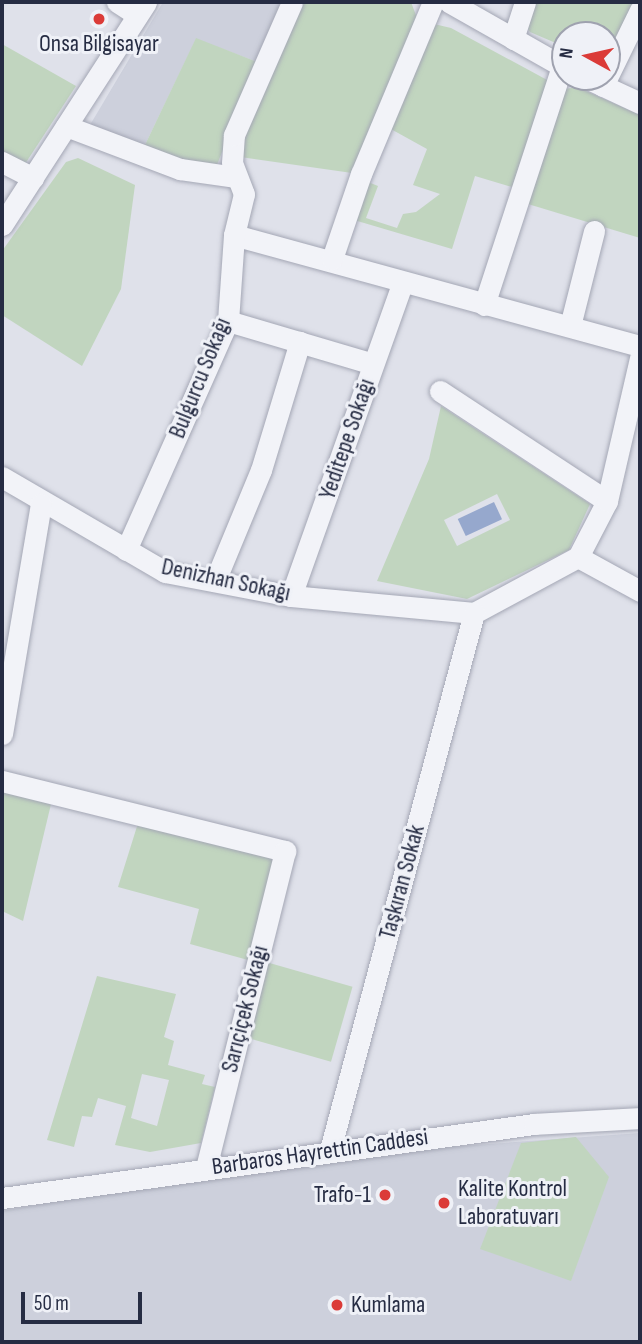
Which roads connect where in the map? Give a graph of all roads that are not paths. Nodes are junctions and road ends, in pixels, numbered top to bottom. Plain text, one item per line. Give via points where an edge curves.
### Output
1 (117, 2) edge
2 (292, 2) edge
3 (433, 2) edge
4 (449, 2) edge
5 (525, 2) edge
6 (141, 8) edge
7 (640, 10) edge
8 (513, 39) junction
9 (621, 40) edge
10 (551, 60) edge
11 (556, 91) edge
12 (614, 91) edge
13 (640, 103) edge
14 (66, 126) junction
15 (2, 162) edge
16 (236, 177) junction
17 (33, 178) junction
18 (2, 225) edge
19 (594, 231) dead end
20 (234, 235) junction
21 (332, 259) junction
22 (403, 282) junction
23 (484, 305) junction
24 (228, 321) junction
25 (570, 326) junction
26 (300, 342) junction
27 (640, 346) edge
28 (640, 358) edge
29 (373, 364) junction
30 (440, 391) dead end
31 (2, 478) edge
32 (607, 501) junction
33 (41, 503) junction
34 (126, 550) junction
35 (578, 557) junction
36 (215, 581) junction
37 (640, 591) edge
38 (291, 596) junction
39 (474, 613) junction
40 (2, 734) edge
41 (2, 780) edge
42 (640, 1118) edge
43 (330, 1150) junction
44 (206, 1168) junction
45 (2, 1198) edge

1 - 6 street
2 - 16 street, Bulgurcu Sokağı via 234,135
3 - 21 street via 361,174
4 - 8 street
5 - 8 street
6 - 14 street
7 - 9 street
8 - 10 street
11 - 23 street
12 - 13 street
14 - 16 street via 180,169
14 - 17 street
15 - 17 street
16 - 20 street, Bulgurcu Sokağı via 244,194
17 - 18 street
19 - 25 street
20 - 21 street
20 - 24 street, Bulgurcu Sokağı
21 - 22 street
22 - 23 street
22 - 29 street, Yeditepe Sokağı
23 - 25 street
24 - 26 street
24 - 34 street, Bulgurcu Sokağı
25 - 27 street
26 - 29 street
26 - 36 street via 261,470
28 - 32 street
29 - 38 street, Yeditepe Sokağı
30 - 32 street
31 - 33 street, Denizhan Sokağı
32 - 35 street
33 - 34 street, Denizhan Sokağı
33 - 40 street
34 - 36 street, Denizhan Sokağı via 165,572
35 - 37 street
35 - 39 street
36 - 38 street, Denizhan Sokağı
38 - 39 street, Denizhan Sokağı
39 - 43 street, Taşkıran Sokak
41 - 44 street, Sarıçiçek Sokağı via 285,851
42 - 43 street, Barbaros Hayrettin Caddesi via 534,1124
43 - 44 street, Barbaros Hayrettin Caddesi
44 - 45 street, Barbaros Hayrettin Caddesi

